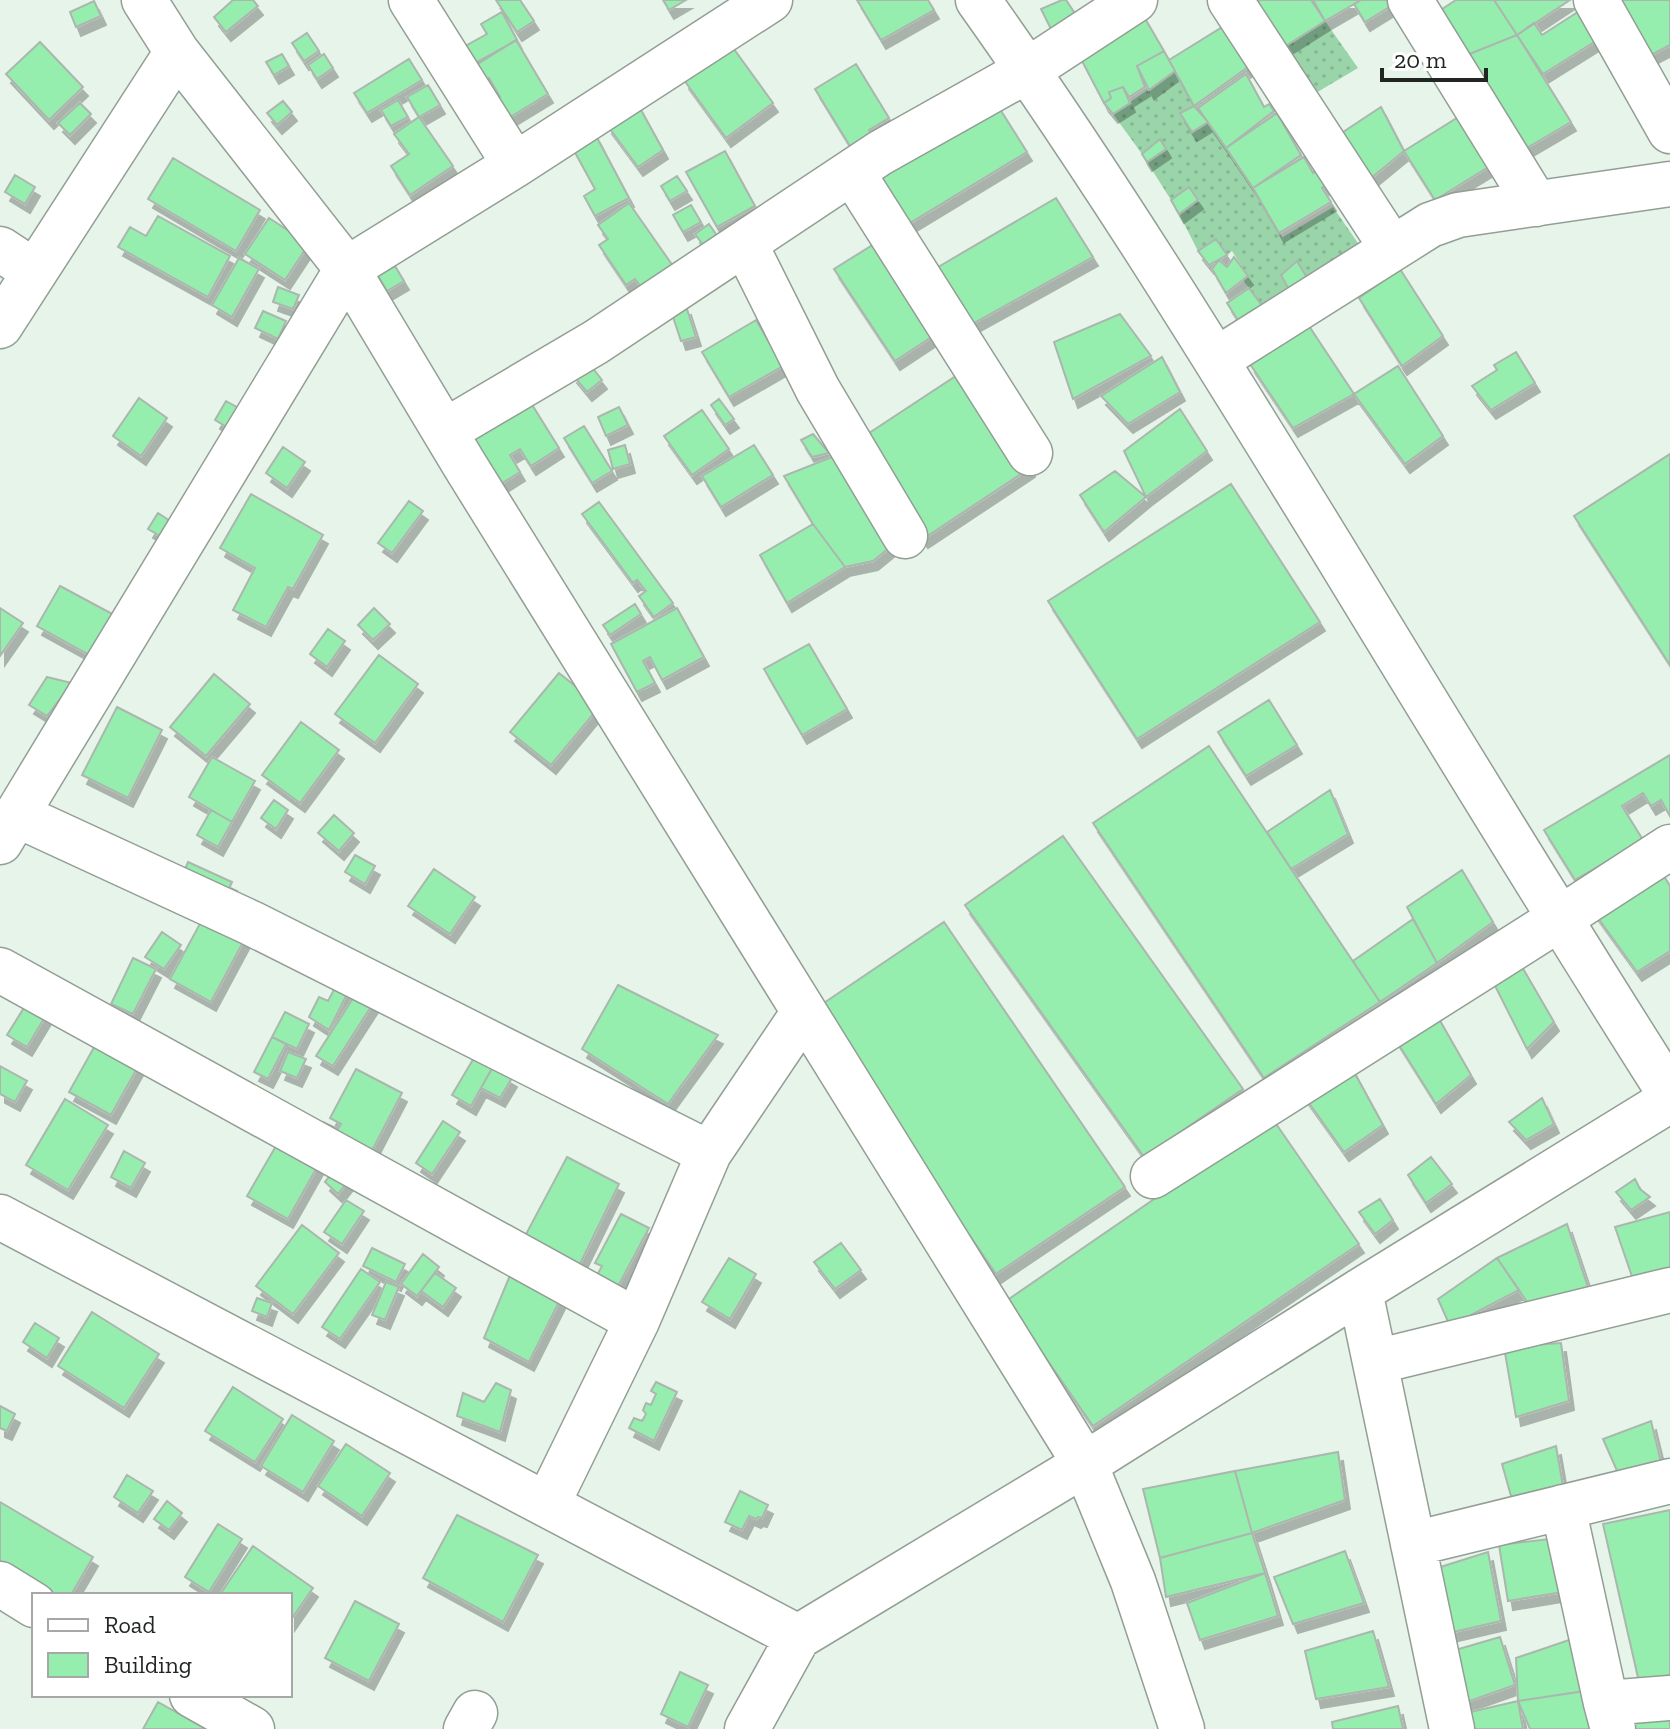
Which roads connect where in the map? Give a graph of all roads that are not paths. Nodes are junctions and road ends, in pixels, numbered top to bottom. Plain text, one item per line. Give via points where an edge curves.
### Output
1 (144, 0) edge
2 (411, 0) edge
3 (978, 0) edge
4 (1135, 0) edge
5 (1230, 0) edge
6 (1410, 0) edge
7 (1596, 0) edge
8 (766, 1) edge
9 (177, 52) junction
10 (1028, 70) junction
11 (1670, 131) edge
12 (515, 165) junction
13 (852, 172) junction
14 (1670, 184) edge
15 (1536, 204) junction
16 (745, 244) junction
17 (1392, 248) junction
18 (18, 261) edge
19 (347, 269) junction
20 (0, 326) edge
21 (1216, 360) junction
22 (445, 431) junction
23 (1030, 453) dead end
24 (905, 536) dead end
25 (8, 828) edge
26 (1670, 847) edge
27 (1559, 919) junction
28 (0, 970) edge
29 (804, 1012) junction
30 (1670, 1094) edge
31 (1670, 1100) edge
32 (709, 1153) junction
33 (1153, 1176) dead end
34 (0, 1217) edge
35 (1670, 1290) edge
36 (1360, 1291) junction
37 (637, 1321) junction
38 (1375, 1362) junction
39 (1085, 1464) junction
40 (1670, 1481) edge
41 (547, 1505) junction
42 (1563, 1507) junction
43 (1413, 1544) junction
44 (0, 1584) edge
45 (32, 1604) edge
46 (798, 1637) junction
47 (196, 1697) edge
48 (1670, 1698) edge
49 (1609, 1716) edge
50 (252, 1729) edge
51 (747, 1729) edge
52 (1182, 1729) edge
53 (1452, 1729) edge

1 - 9 street
2 - 12 street
3 - 10 street
4 - 10 street
5 - 17 street
6 - 15 street
7 - 11 street
8 - 12 street
9 - 18 street
9 - 19 street
10 - 13 street
10 - 21 street
12 - 19 street
13 - 16 street
13 - 23 street
14 - 15 street
15 - 17 street via 1458,215
16 - 22 street via 596,342
16 - 24 street via 818,390
17 - 21 street
18 - 20 street
19 - 22 street
19 - 25 street
21 - 27 street
22 - 29 street
25 - 32 street via 251,923
26 - 27 street
27 - 30 street
27 - 33 street
28 - 37 street
29 - 32 street
29 - 39 street
31 - 36 street
32 - 37 street
34 - 41 street
35 - 38 street
36 - 38 street
36 - 39 street
37 - 41 street
38 - 43 street
39 - 46 street
39 - 52 street via 1133,1581
40 - 42 street
41 - 46 street
42 - 43 street
42 - 49 street
43 - 53 street
44 - 45 street
46 - 51 street
47 - 50 street
48 - 49 street

